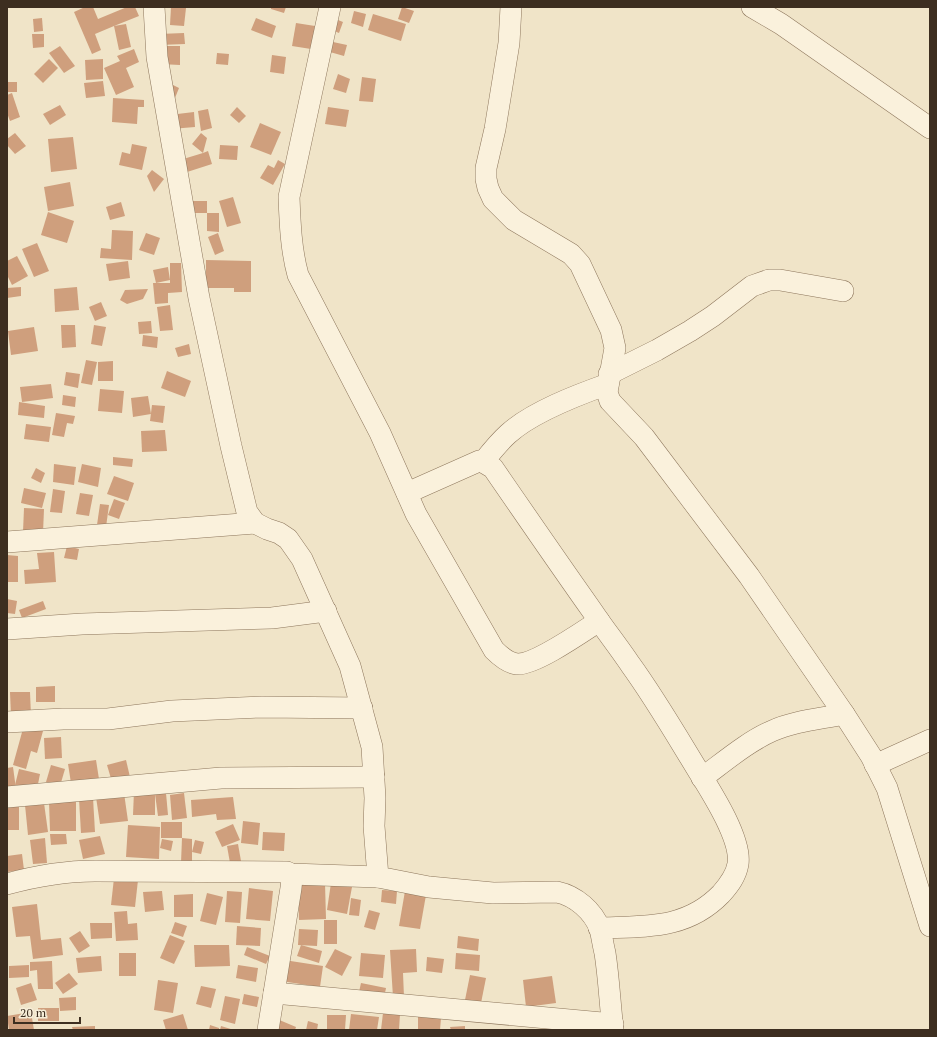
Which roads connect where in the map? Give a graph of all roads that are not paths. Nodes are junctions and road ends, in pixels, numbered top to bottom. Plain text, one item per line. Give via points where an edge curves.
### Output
1 (154, 7) edge
2 (330, 7) edge
3 (511, 7) edge
4 (752, 7) edge
5 (930, 128) edge
6 (843, 291) dead end
7 (608, 379) junction
8 (483, 462) junction
9 (407, 493) junction
10 (255, 523) junction
11 (7, 542) edge
12 (326, 611) junction
13 (599, 621) junction
14 (7, 629) edge
15 (362, 708) junction
16 (844, 714) junction
17 (7, 722) edge
18 (930, 740) edge
19 (875, 765) junction
20 (374, 777) junction
21 (702, 778) junction
22 (7, 797) edge
23 (291, 874) junction
24 (378, 876) junction
25 (7, 884) edge
26 (930, 926) edge
27 (599, 928) junction
28 (274, 993) junction
29 (613, 1027) edge
30 (268, 1030) edge

1 - 10 street via 157,56 199,298 247,512
2 - 9 street via 289,197 294,262 298,275 380,433
3 - 7 street via 508,51 486,168 488,188 493,199 514,220 571,254 580,264 611,330 615,348
4 - 5 street via 781,24
6 - 7 street via 780,280 769,280 752,286 690,331
7 - 8 street via 531,418 509,433
7 - 16 street via 607,392 610,401 644,437 749,576
8 - 9 street via 473,463
8 - 13 street via 493,468
9 - 13 street via 416,514 494,650 501,657 518,664 532,660
10 - 11 street
10 - 12 street via 288,539 302,559
12 - 14 street via 272,618
12 - 15 street via 350,666
13 - 21 street via 662,711
15 - 17 street via 262,706 172,711 108,719
15 - 20 street via 372,746
16 - 19 street
16 - 21 street via 772,731
18 - 19 street
19 - 26 street via 887,788
20 - 22 street via 221,778
20 - 24 street
21 - 27 street via 732,833 738,853 738,863 729,885 715,900 685,919 668,924
23 - 24 street
23 - 25 street via 78,871
23 - 28 street via 292,883
24 - 27 street via 428,887 493,893 558,892 574,898 589,912
27 - 29 street via 607,966
28 - 29 street
28 - 30 street

